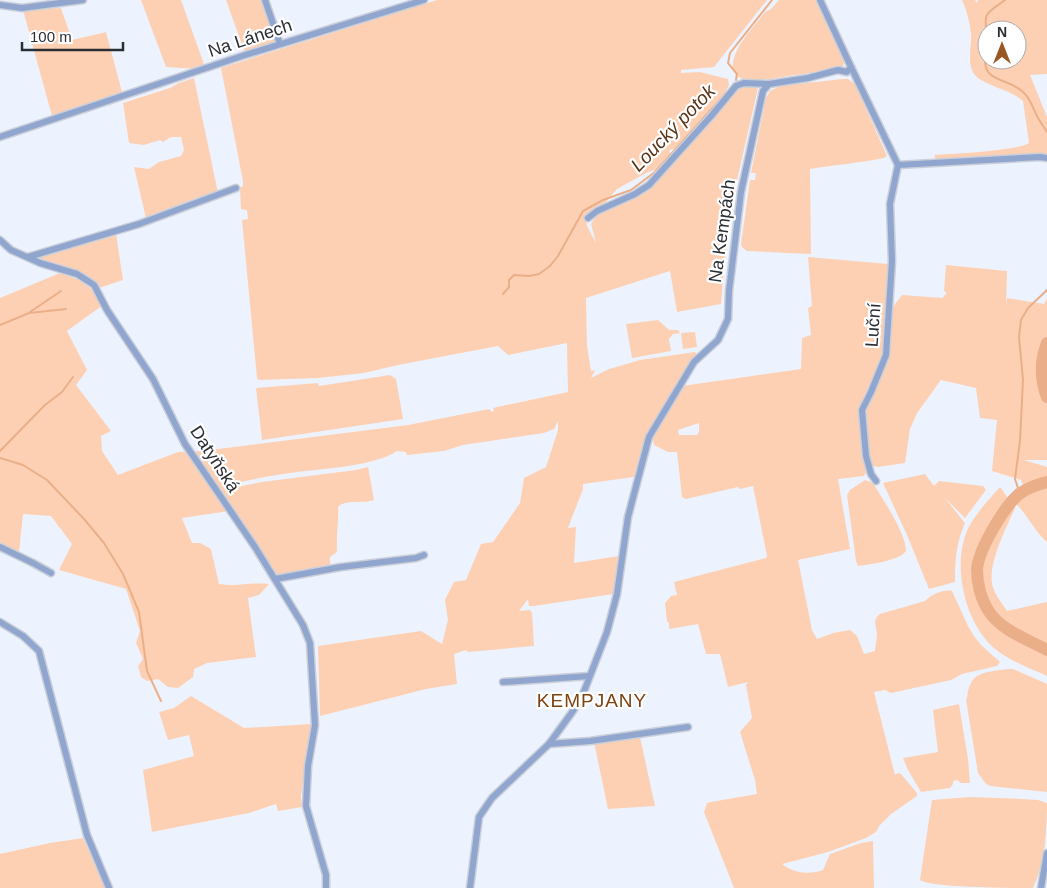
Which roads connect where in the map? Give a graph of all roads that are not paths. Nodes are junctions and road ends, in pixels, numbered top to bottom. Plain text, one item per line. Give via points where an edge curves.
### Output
1 (83, 0) edge
2 (265, 0) edge
3 (424, 0) edge
4 (820, 0) edge
5 (0, 5) edge
6 (280, 44) junction
7 (850, 67) junction
8 (770, 84) junction
9 (0, 136) edge
10 (1047, 158) edge
11 (898, 164) junction
12 (236, 188) dead end
13 (588, 218) dead end
14 (0, 240) edge
15 (28, 257) junction
16 (876, 481) dead end
17 (0, 547) edge
18 (424, 555) dead end
19 (51, 573) dead end
20 (275, 579) junction
21 (0, 622) edge
22 (589, 676) junction
23 (503, 682) dead end
24 (688, 727) dead end
25 (549, 744) junction
26 (1047, 853) edge
27 (109, 888) edge
28 (326, 888) edge
29 (470, 888) edge
30 (1042, 888) edge

1 - 5 street via 22,8
2 - 6 street
3 - 6 street, Na Lánech
4 - 7 street
6 - 9 street, Na Lánech
7 - 8 street via 847,72 838,70
7 - 11 street
8 - 13 street via 744,83 736,86 649,186
8 - 22 street, Na Kempách via 763,91 741,192 728,319 718,340 694,362 653,430 628,517 617,594 607,632
10 - 11 street
11 - 16 street, Luční via 890,204 892,261 886,356 862,410 866,456
12 - 15 street via 139,224
14 - 15 street, Datyňská
15 - 20 street, Datyňská via 77,274 94,285 153,380 186,444
17 - 19 street
18 - 20 street
20 - 28 street, Datyňská via 310,643 315,725 306,806 326,874
21 - 27 street via 39,650 87,835
22 - 23 street
22 - 25 street, Na Kempách via 578,702
24 - 25 street
25 - 29 street, Na Kempách via 492,798 479,818
26 - 30 street

